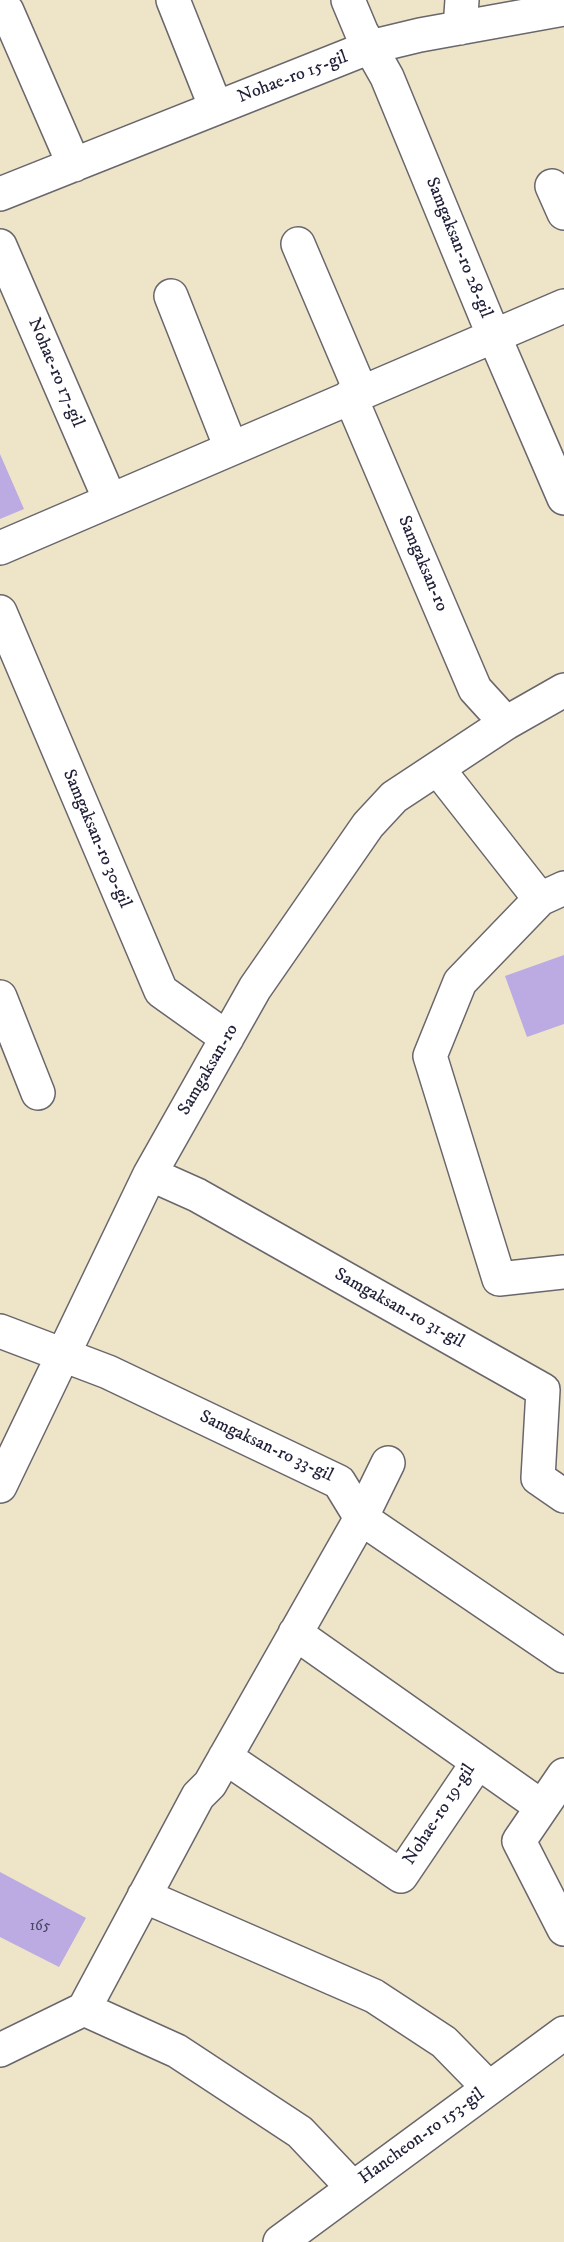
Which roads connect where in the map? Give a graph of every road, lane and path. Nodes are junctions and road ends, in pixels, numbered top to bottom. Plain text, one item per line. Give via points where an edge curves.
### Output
1 (173, 0) edge
2 (348, 0) edge
3 (564, 9) edge
4 (7, 11) dead end
5 (461, 14) edge
6 (370, 48) junction
7 (216, 108) junction
8 (74, 165) junction
9 (0, 194) edge
10 (298, 244) dead end
11 (0, 246) edge
12 (171, 296) dead end
13 (564, 306) edge
14 (494, 336) junction
15 (356, 394) junction
16 (231, 448) junction
17 (564, 498) edge
18 (110, 500) junction
19 (0, 548) edge
20 (0, 612) edge
21 (564, 690) edge
22 (506, 723) junction
23 (438, 769) junction
24 (552, 893) edge
25 (1, 1004) edge
26 (227, 1038) junction
27 (38, 1093) dead end
28 (150, 1174) junction
29 (564, 1272) edge
30 (0, 1331) edge
31 (61, 1356) junction
32 (388, 1463) dead end
33 (0, 1486) edge
34 (564, 1496) edge
35 (361, 1518) junction
36 (295, 1633) junction
37 (564, 1656) edge
38 (225, 1757) junction
39 (478, 1762) junction
40 (564, 1775) edge
41 (542, 1807) junction
42 (144, 1896) junction
43 (564, 1929) edge
44 (84, 2008) junction
45 (564, 2033) edge
46 (0, 2050) edge
47 (489, 2088) junction
48 (353, 2188) junction
49 (280, 2242) edge

1 - 7 street, Nohae-ro 15-gil
2 - 6 street, Samgaksan-ro 28-gil
3 - 5 street, Nohae-ro 15-gil
4 - 8 street
5 - 6 street, Nohae-ro 15-gil
6 - 7 street, Nohae-ro 15-gil
6 - 14 street, Samgaksan-ro 28-gil via 387,77
7 - 8 street, Nohae-ro 15-gil
8 - 9 street, Nohae-ro 15-gil
10 - 15 street
11 - 18 street, Nohae-ro 17-gil
12 - 16 street
13 - 14 street
14 - 15 street
14 - 17 street, Samgaksan-ro 28-gil
15 - 16 street
15 - 22 street, Samgaksan-ro via 475,689
16 - 18 street
18 - 19 street
20 - 26 street, Samgaksan-ro 30-gil via 161,991
21 - 22 street, Samgaksan-ro
22 - 23 street, Samgaksan-ro
23 - 24 street
23 - 26 street, Samgaksan-ro via 394,797 368,825 255,988
24 - 29 street via 460,982 430,1056 499,1279
25 - 27 street
26 - 28 street, Samgaksan-ro
28 - 31 street, Samgaksan-ro
28 - 34 street, Samgaksan-ro 31-gil via 197,1195 543,1390 538,1478
30 - 31 street, Samgaksan-ro 33-gil
31 - 33 street, Samgaksan-ro
31 - 35 street, Samgaksan-ro 33-gil via 108,1372 339,1482
32 - 35 street
35 - 36 street
35 - 37 street, Samgaksan-ro 33-gil
36 - 38 street
36 - 39 street, Nohae-ro 19-gil
38 - 39 street, Nohae-ro 19-gil via 401,1876
38 - 42 street via 210,1784 198,1796
39 - 41 street
40 - 41 street
41 - 43 street via 519,1841
42 - 44 street
42 - 47 street via 374,1996 444,2042
44 - 46 street
44 - 48 street via 177,2051 300,2132
45 - 47 street, Hancheon-ro 153-gil
47 - 48 street, Hancheon-ro 153-gil
48 - 49 street, Hancheon-ro 153-gil

